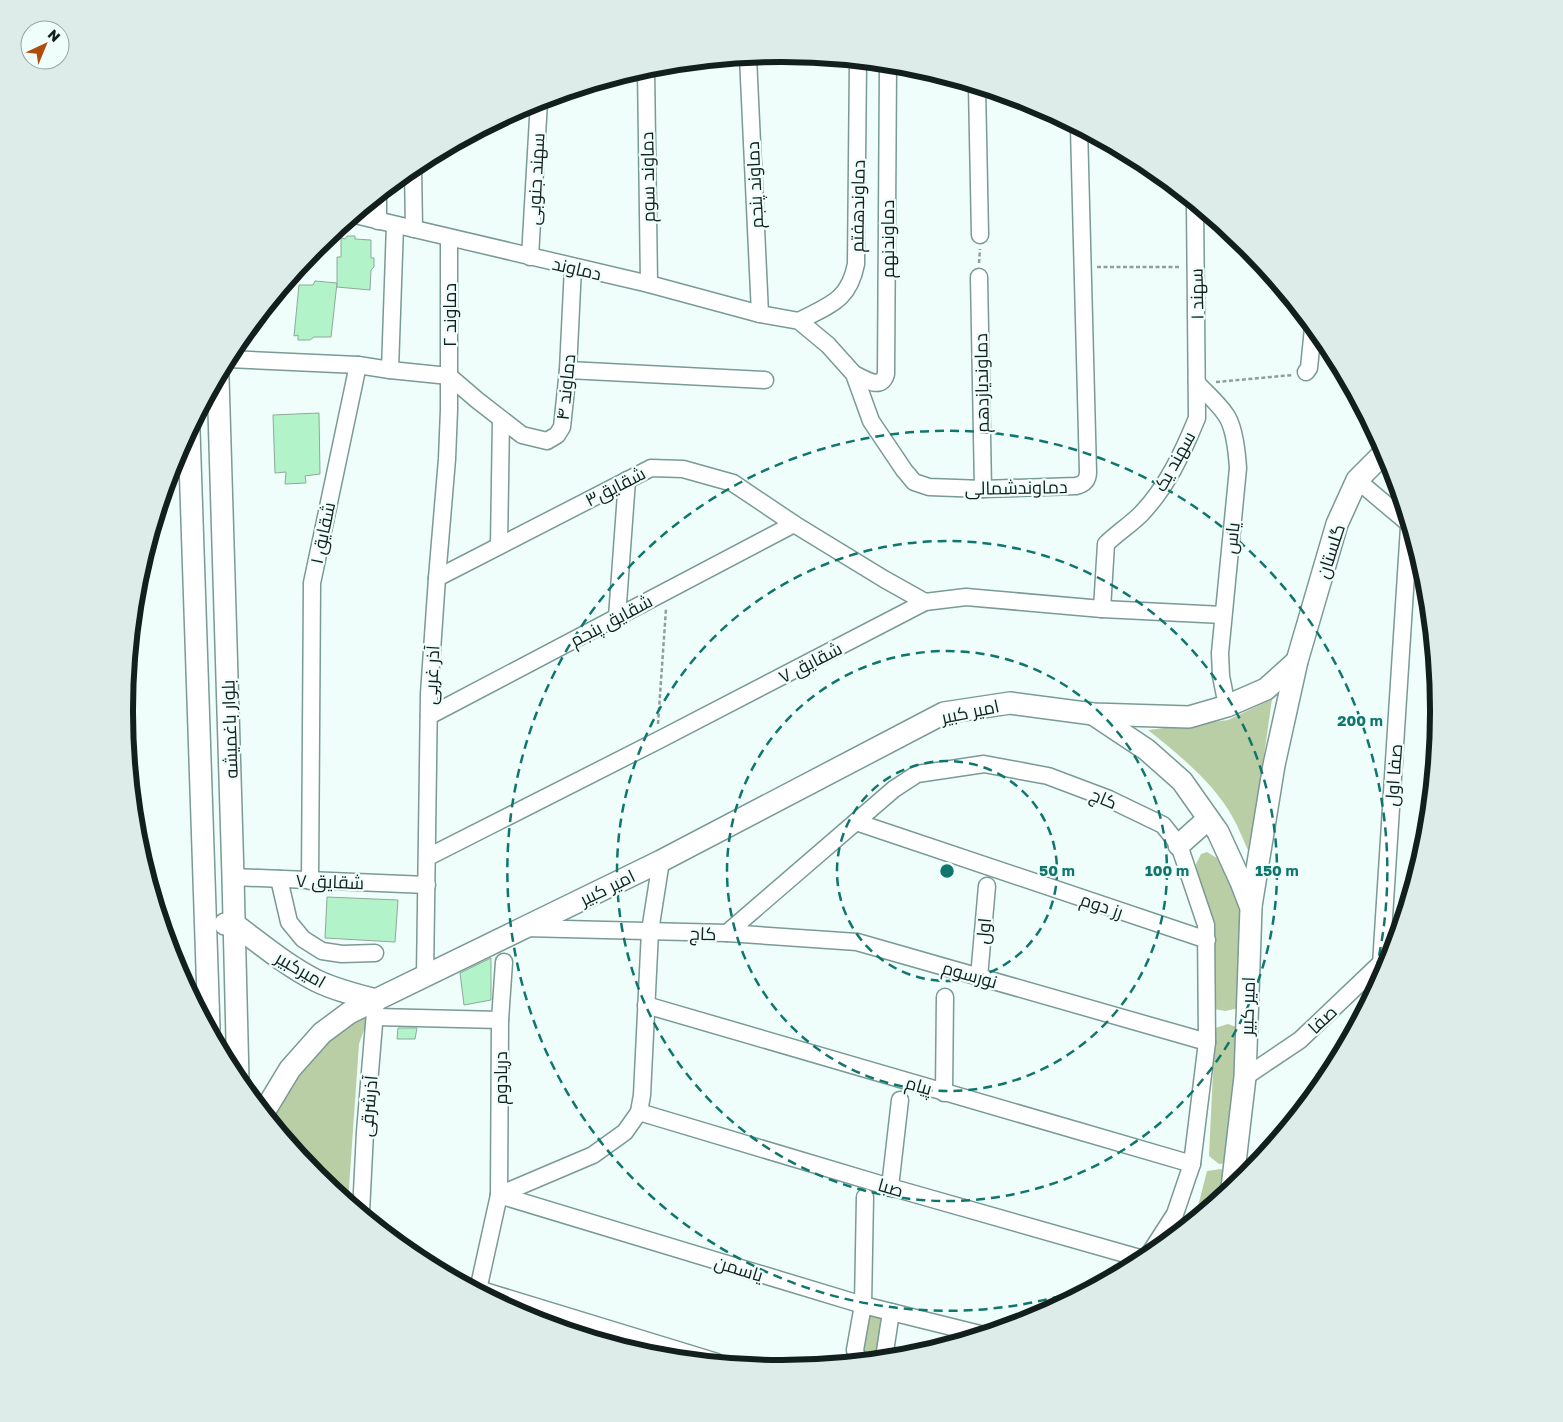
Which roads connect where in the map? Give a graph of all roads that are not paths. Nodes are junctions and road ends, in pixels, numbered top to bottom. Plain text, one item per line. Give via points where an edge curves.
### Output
1 (748, 64) edge
2 (858, 67) edge
3 (888, 72) edge
4 (646, 77) edge
5 (977, 93) edge
6 (538, 110) edge
7 (1078, 134) edge
8 (413, 178) edge
9 (378, 204) edge
10 (1195, 212) edge
11 (362, 217) edge
12 (378, 221) junction
13 (395, 225) junction
14 (414, 229) junction
15 (980, 235) road end
16 (449, 238) junction
17 (530, 257) junction
18 (573, 267) junction
19 (979, 277) road end
20 (649, 284) junction
21 (760, 314) junction
22 (798, 321) junction
23 (1312, 338) edge
24 (237, 359) edge
25 (358, 365) junction
26 (390, 370) junction
27 (568, 370) junction
28 (1306, 372) road end
29 (854, 374) junction
30 (432, 375) dead end
31 (449, 376) junction
32 (765, 380) dead end
33 (1197, 383) junction
34 (218, 390) edge
35 (501, 419) junction
36 (190, 447) edge
37 (1379, 458) edge
38 (627, 480) junction
39 (1357, 480) junction
40 (983, 489) junction
41 (1400, 516) edge
42 (794, 524) junction
43 (1408, 543) edge
44 (499, 545) junction
45 (437, 578) junction
46 (924, 602) junction
47 (1102, 609) junction
48 (1223, 614) junction
49 (617, 617) junction
50 (1297, 661) junction
51 (1227, 706) junction
52 (1093, 714) junction
53 (429, 716) junction
54 (1208, 819) junction
55 (856, 822) junction
56 (1178, 845) junction
57 (428, 857) junction
58 (661, 860) junction
59 (233, 877) junction
60 (279, 879) junction
61 (310, 881) junction
62 (427, 885) junction
63 (987, 886) dead end
64 (1251, 908) junction
65 (206, 923) junction
66 (234, 924) junction
67 (524, 928) junction
68 (650, 931) junction
69 (727, 933) junction
70 (1206, 940) junction
71 (376, 953) dead end
72 (1381, 959) edge
73 (504, 962) dead end
74 (425, 976) junction
75 (979, 977) junction
76 (1372, 979) edge
77 (946, 997) dead end
78 (646, 1005) junction
79 (376, 1008) junction
80 (209, 1014) edge
81 (500, 1020) junction
82 (1208, 1042) junction
83 (238, 1064) edge
84 (1245, 1077) junction
85 (944, 1092) junction
86 (900, 1100) dead end
87 (267, 1106) edge
88 (639, 1112) junction
89 (1192, 1164) junction
90 (1233, 1176) edge
91 (890, 1187) junction
92 (499, 1195) junction
93 (865, 1197) dead end
94 (361, 1205) edge
95 (1161, 1236) edge
96 (1133, 1256) edge
97 (479, 1285) edge
98 (510, 1299) edge
99 (863, 1305) junction
100 (891, 1312) junction
101 (969, 1331) edge
102 (885, 1351) edge
103 (682, 1352) edge
104 (856, 1355) edge

1 - 21 street, دماوند پنجم
2 - 22 street, دماوندهفتم via 856,264 853,278 846,293 835,302
3 - 29 street, دماوندنهم via 886,374 878,383
4 - 20 street, دماوند سوم
5 - 15 street
6 - 17 street, سهند جنوبی
7 - 40 street, دماوندشمالی via 1086,480 1076,486
8 - 14 street
9 - 12 street
10 - 33 street, سهند ۱
11 - 12 street, دماوند
12 - 13 street, دماوند
13 - 14 street, دماوند
13 - 26 street
14 - 16 street, دماوند
16 - 17 street, دماوند
16 - 31 street, دماوند ۲
17 - 18 street, دماوند
18 - 20 street, دماوند
18 - 27 street, دماوند ۴
19 - 40 street, دماوندیازدهم
20 - 21 street, دماوند
21 - 22 street, دماوند
22 - 29 street, دماوندشمالی via 828,345
23 - 28 street
24 - 25 street
25 - 26 street
25 - 61 street, شقایق ۱ via 312,584
26 - 31 street
27 - 32 street
27 - 35 street, دماوند ۴ via 562,427 557,435 547,441 534,439 522,435
29 - 40 street, دماوندشمالی via 871,421 914,482 929,487
30 - 31 street
31 - 35 street, دماوند ۴
31 - 45 street, آذر غربی via 447,459
33 - 47 street, سهند یک via 1197,418 1168,479 1141,514 1106,544
33 - 48 street, یاس via 1226,415 1237,451
34 - 59 main road, بلوار باغمیشه
35 - 44 street
36 - 65 main road, بلوار باغمیشه
37 - 39 main road, گلستان
38 - 42 street, شقایق۳ via 651,468 683,469 733,483
38 - 44 street, شقایق۳
38 - 49 street
39 - 41 street
39 - 50 main road, گلستان via 1337,524
42 - 46 street, شقایق۳
42 - 49 street, شقایق پنجم
43 - 72 street, صفا اول
44 - 45 street, شقایق۳
45 - 53 street, آذر غربی
46 - 47 street, شقایق ۷ via 966,597
46 - 57 street, شقایق ۷
47 - 48 street, شقایق ۷
48 - 51 street, یاس via 1221,676
49 - 53 street, شقایق پنجم
50 - 51 main road via 1266,689
50 - 64 main road, گلستان via 1274,765
51 - 52 main road via 1189,717
52 - 54 main road, امیر کبیر via 1147,750 1182,781
52 - 58 main road, امیر کبیر via 1010,703 944,713
53 - 57 street, آذر غربی
54 - 56 main road
54 - 64 main road, امیر کبیر via 1218,832
55 - 56 street, کاج via 917,774 984,764 1048,776 1109,799 1163,826
55 - 69 street, کاج
55 - 70 street, رز دوم
56 - 70 street, کاج via 1206,925
57 - 62 street, آذر غربی
58 - 67 main road, امیر کبیر
58 - 68 street
59 - 60 street, شقایق ۷
59 - 66 main road, بلوار باغمیشه
60 - 61 street, شقایق ۷
60 - 71 street via 289,922 303,939 322,951
61 - 62 street, شقایق ۷
62 - 74 street, آذر غربی
63 - 75 street, اول
64 - 84 main road, امیر کبیر
65 - 66 main road
65 - 80 main road, بلوار باغمیشه
66 - 79 main road, امیرکبیر via 294,968
66 - 83 main road, بلوار باغمیشه
67 - 68 street, کاج
67 - 74 main road, امیر کبیر
68 - 69 street, کاج
68 - 78 street
69 - 75 street, نورسوم via 857,942
70 - 82 street, کاج
73 - 81 street, دریادوم
74 - 79 main road, امیر کبیر
75 - 82 street, نورسوم
76 - 84 street, صفا via 1300,1040
77 - 85 street
78 - 85 street, پیام
78 - 88 street
79 - 81 street
79 - 87 main road, امیر کبیر via 349,1013 322,1033 290,1069
79 - 94 street, آذرشرقی
81 - 92 street, دریادوم
82 - 89 street, کاج
84 - 90 main road, امیر کبیر
85 - 89 street, پیام
86 - 91 street
88 - 91 street, صبا
88 - 92 street via 625,1132 593,1155
89 - 95 street, کاج via 1175,1214
91 - 96 street, صبا
92 - 97 street
92 - 99 street, یاسمن
93 - 99 street
98 - 103 street
99 - 100 street, یاسمن
99 - 104 street
100 - 101 street, یاسمن
100 - 102 street

